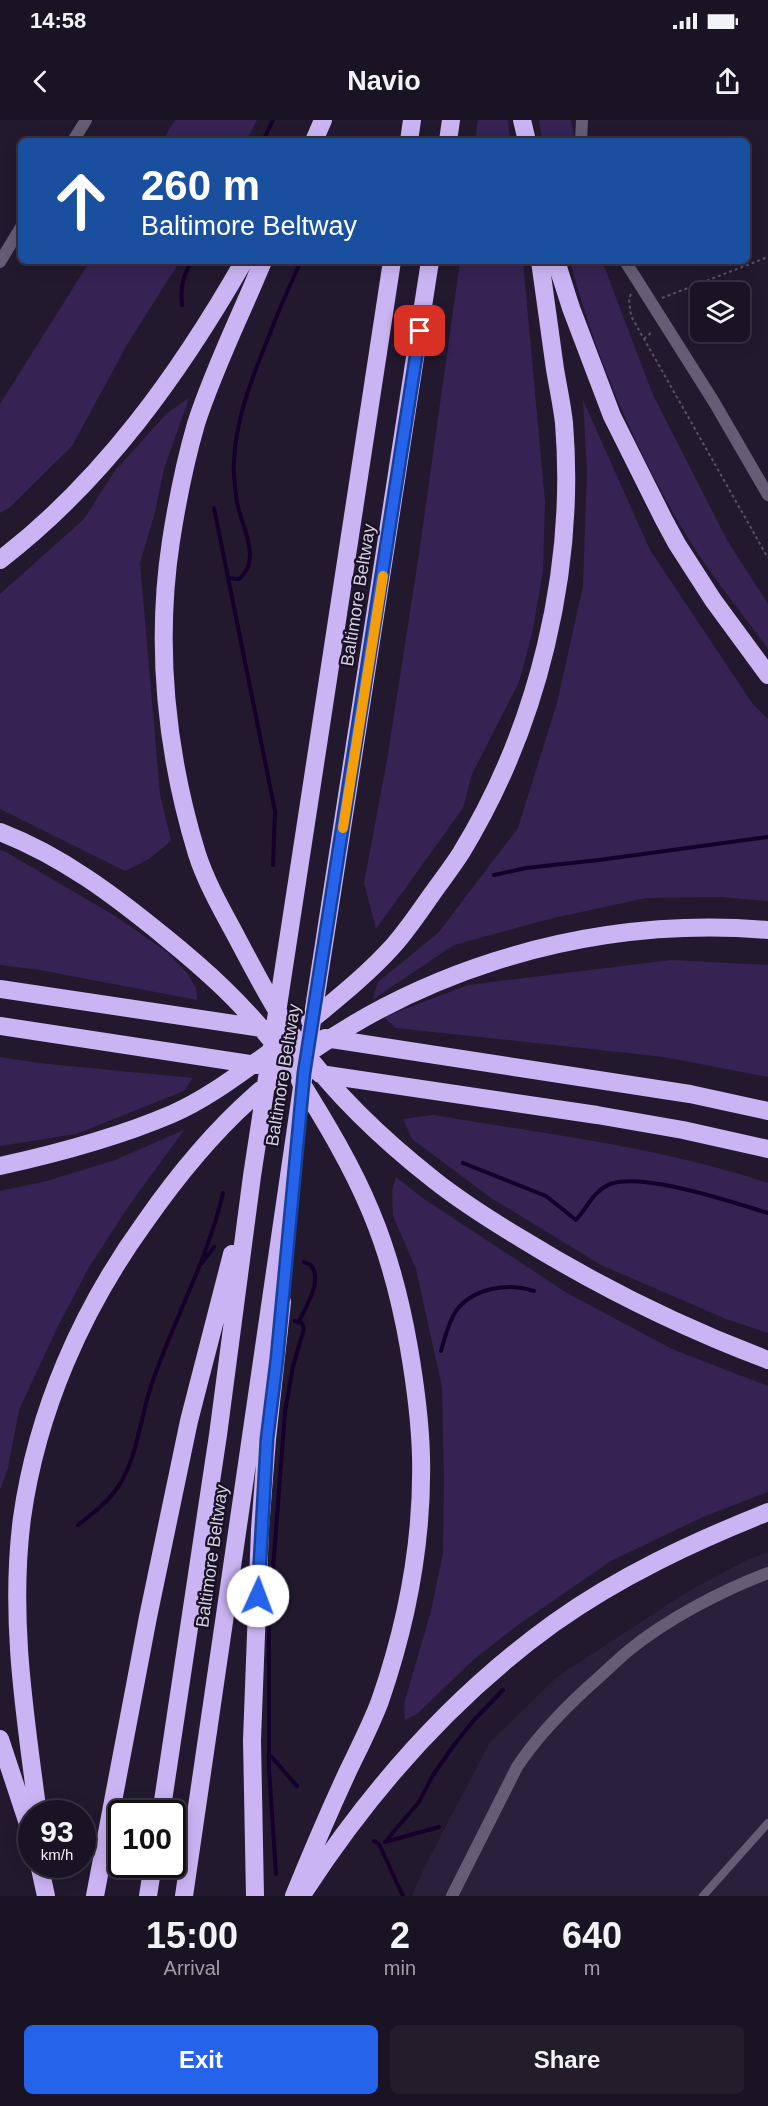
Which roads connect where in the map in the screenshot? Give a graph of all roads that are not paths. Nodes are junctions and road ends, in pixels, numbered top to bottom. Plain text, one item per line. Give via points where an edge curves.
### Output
1 (86, 120) edge
2 (412, 120) edge
3 (451, 120) edge
4 (522, 120) edge
5 (582, 120) edge
6 (75, 138) edge
7 (409, 138) edge
8 (448, 138) edge
9 (525, 138) edge
10 (581, 138) edge
11 (18, 232) edge
12 (0, 262) edge
13 (242, 264) edge
14 (262, 264) edge
15 (392, 264) edge
16 (430, 264) edge
17 (540, 264) edge
18 (556, 264) edge
19 (627, 264) edge
20 (768, 495) edge
21 (0, 560) edge
22 (768, 675) edge
23 (0, 832) edge
24 (768, 930) edge
25 (0, 989) edge
26 (0, 1026) edge
27 (304, 1073) junction
28 (768, 1111) edge
29 (768, 1149) edge
30 (0, 1166) edge
31 (252, 1176) junction
32 (768, 1360) edge
33 (768, 1512) edge
34 (768, 1573) edge
35 (0, 1739) edge
36 (20, 1800) edge
37 (36, 1800) edge
38 (163, 1800) edge
39 (768, 1823) edge
40 (42, 1878) edge
41 (46, 1878) edge
42 (151, 1878) edge
43 (47, 1896) edge
44 (95, 1896) edge
45 (148, 1896) edge
46 (184, 1896) edge
47 (255, 1896) edge
48 (294, 1896) edge
49 (301, 1896) edge
50 (452, 1896) edge
51 (703, 1896) edge

1 - 6 street
2 - 7 highway
3 - 8 highway
4 - 9 highway
5 - 10 street
11 - 12 street
13 - 21 highway via 201,335 130,430 98,469
14 - 32 highway via 196,423 165,591 164,692 173,746 198,857 219,904 300,1046 338,1091 435,1181 559,1262 665,1316
15 - 31 highway, Baltimore Beltway
16 - 27 highway, Baltimore Beltway
17 - 30 highway via 564,422 563,535 556,589 546,646 510,758 460,854 394,944 368,971 296,1034 225,1083 174,1113 124,1132
18 - 22 highway via 612,416 664,519 708,592
19 - 20 street
23 - 48 highway via 50,855 97,884 210,974 251,1014 288,1061 335,1138 372,1213 393,1275 416,1388 421,1456 412,1575 401,1630 379,1702
24 - 37 highway via 647,930 555,943 466,970 413,992 363,1018 255,1095 175,1179 102,1285 60,1375 32,1468 22,1517 16,1610
25 - 28 highway via 690,1094
26 - 29 highway via 661,1126
27 - 46 highway, Baltimore Beltway
27 - 47 highway via 260,1529 252,1740
31 - 38 highway, Baltimore Beltway
31 - 44 highway via 189,1420
33 - 49 highway via 687,1546 625,1578 516,1652 473,1688 394,1771
34 - 50 street via 658,1630 629,1650 573,1701 529,1748 517,1767
35 - 36 highway
39 - 51 lane
40 - 43 highway
41 - 43 highway
42 - 45 highway

